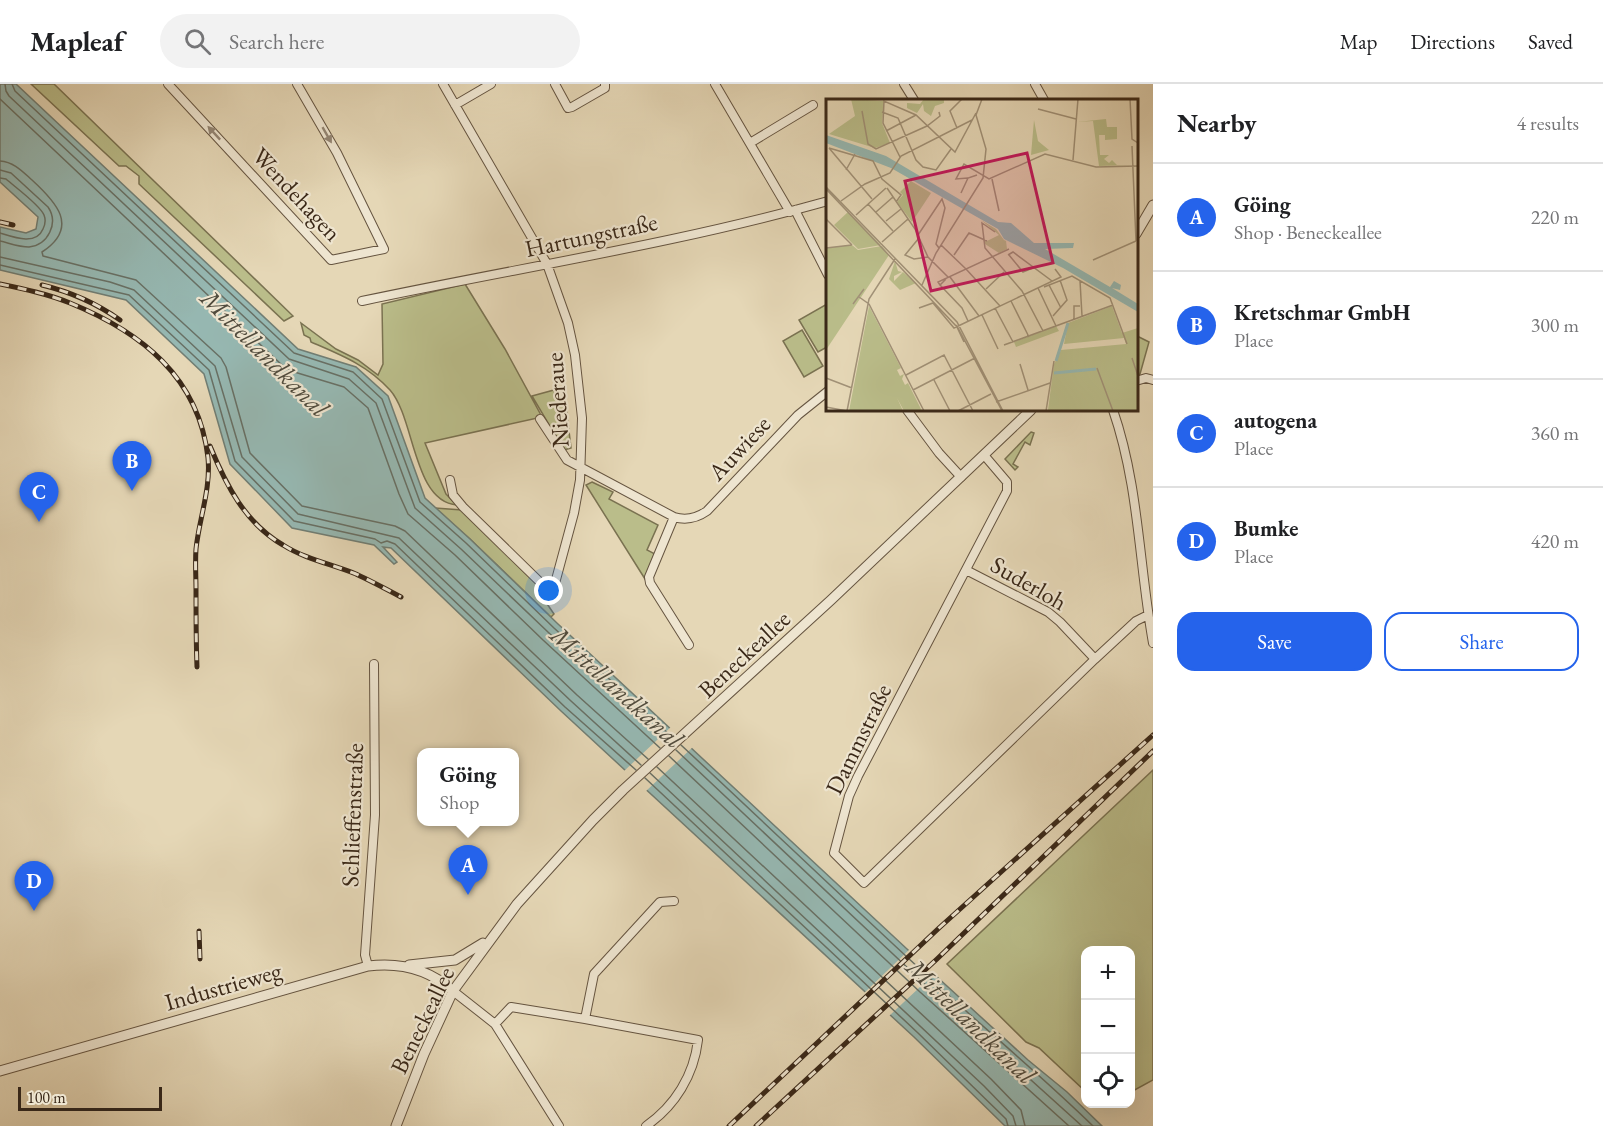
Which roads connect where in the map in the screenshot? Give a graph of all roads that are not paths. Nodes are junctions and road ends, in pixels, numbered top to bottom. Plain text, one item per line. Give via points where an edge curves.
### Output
1 (168, 84) edge
2 (297, 84) edge
3 (443, 84) edge
4 (491, 84) edge
5 (555, 84) edge
6 (605, 84) edge
7 (715, 84) edge
8 (904, 84) edge
9 (1035, 84) edge
10 (913, 99) edge
11 (1043, 99) edge
12 (455, 105) junction
13 (813, 105) dead end
14 (750, 143) junction
15 (826, 202) edge
16 (1153, 204) edge
17 (792, 211) junction
18 (1138, 232) edge
19 (547, 264) junction
20 (826, 271) edge
21 (362, 301) dead end
22 (1153, 380) edge
23 (1138, 381) edge
24 (826, 392) edge
25 (908, 411) edge
26 (1030, 411) edge
27 (1113, 411) edge
28 (540, 419) dead end
29 (984, 454) junction
30 (580, 468) junction
31 (961, 477) junction
32 (450, 480) dead end
33 (674, 517) junction
34 (966, 570) junction
35 (1149, 584) edge
36 (1148, 615) junction
37 (1153, 644) edge
38 (689, 645) dead end
39 (1095, 659) junction
40 (374, 664) dead end
41 (674, 901) dead end
42 (492, 936) junction
43 (399, 965) junction
44 (368, 966) junction
45 (453, 992) junction
46 (585, 1019) junction
47 (495, 1024) junction
48 (0, 1071) edge
49 (396, 1126) edge
50 (559, 1126) edge
51 (646, 1126) edge

2 -> 1 street, Wendehagen via 337,153 384,249 331,260
3 - 12 street, Niederaue
4 - 12 street
5 - 6 street via 568,108 605,88
7 - 14 street
8 - 10 street
9 - 11 street
12 - 19 street, Niederaue
13 - 14 street
14 - 17 street
15 - 17 street, Hartungstraße
16 - 18 street
17 - 19 street, Hartungstraße
17 - 20 street
19 - 21 street, Hartungstraße
19 - 30 street, Niederaue via 575,355 582,418
22 - 23 street
24 - 33 street, Auwiese via 798,415 707,511 698,517
25 - 31 street
26 - 29 street, Beneckeallee
27 - 35 street via 1131,473
28 - 30 street via 567,460
29 - 31 street, Beneckeallee
29 - 34 street, Dammstraße via 1007,482 1007,491
30 - 32 street, Niederaue via 571,524 556,584 550,588 463,507 453,495
30 - 33 street
31 - 42 street, Beneckeallee via 592,820
33 - 38 street via 649,577
34 - 39 street, Suderloh via 1048,612
34 - 39 street, Dammstraße via 849,796 834,853 864,883
35 - 36 street
36 - 37 street
36 - 39 street, Dammstraße via 1136,621
40 - 44 street, Schlieffenstraße via 375,815 365,955
41 - 46 street via 660,902 594,974
42 - 43 street, Beneckeallee via 455,960
42 - 45 street, Beneckeallee
43 - 44 street, Industrieweg
43 - 45 street, Industrieweg via 430,975
44 - 48 street, Industrieweg
45 - 47 street
45 - 49 street, Beneckeallee
46 - 47 street via 512,1007
46 - 51 street via 698,1040 687,1079 669,1106
47 - 50 street

